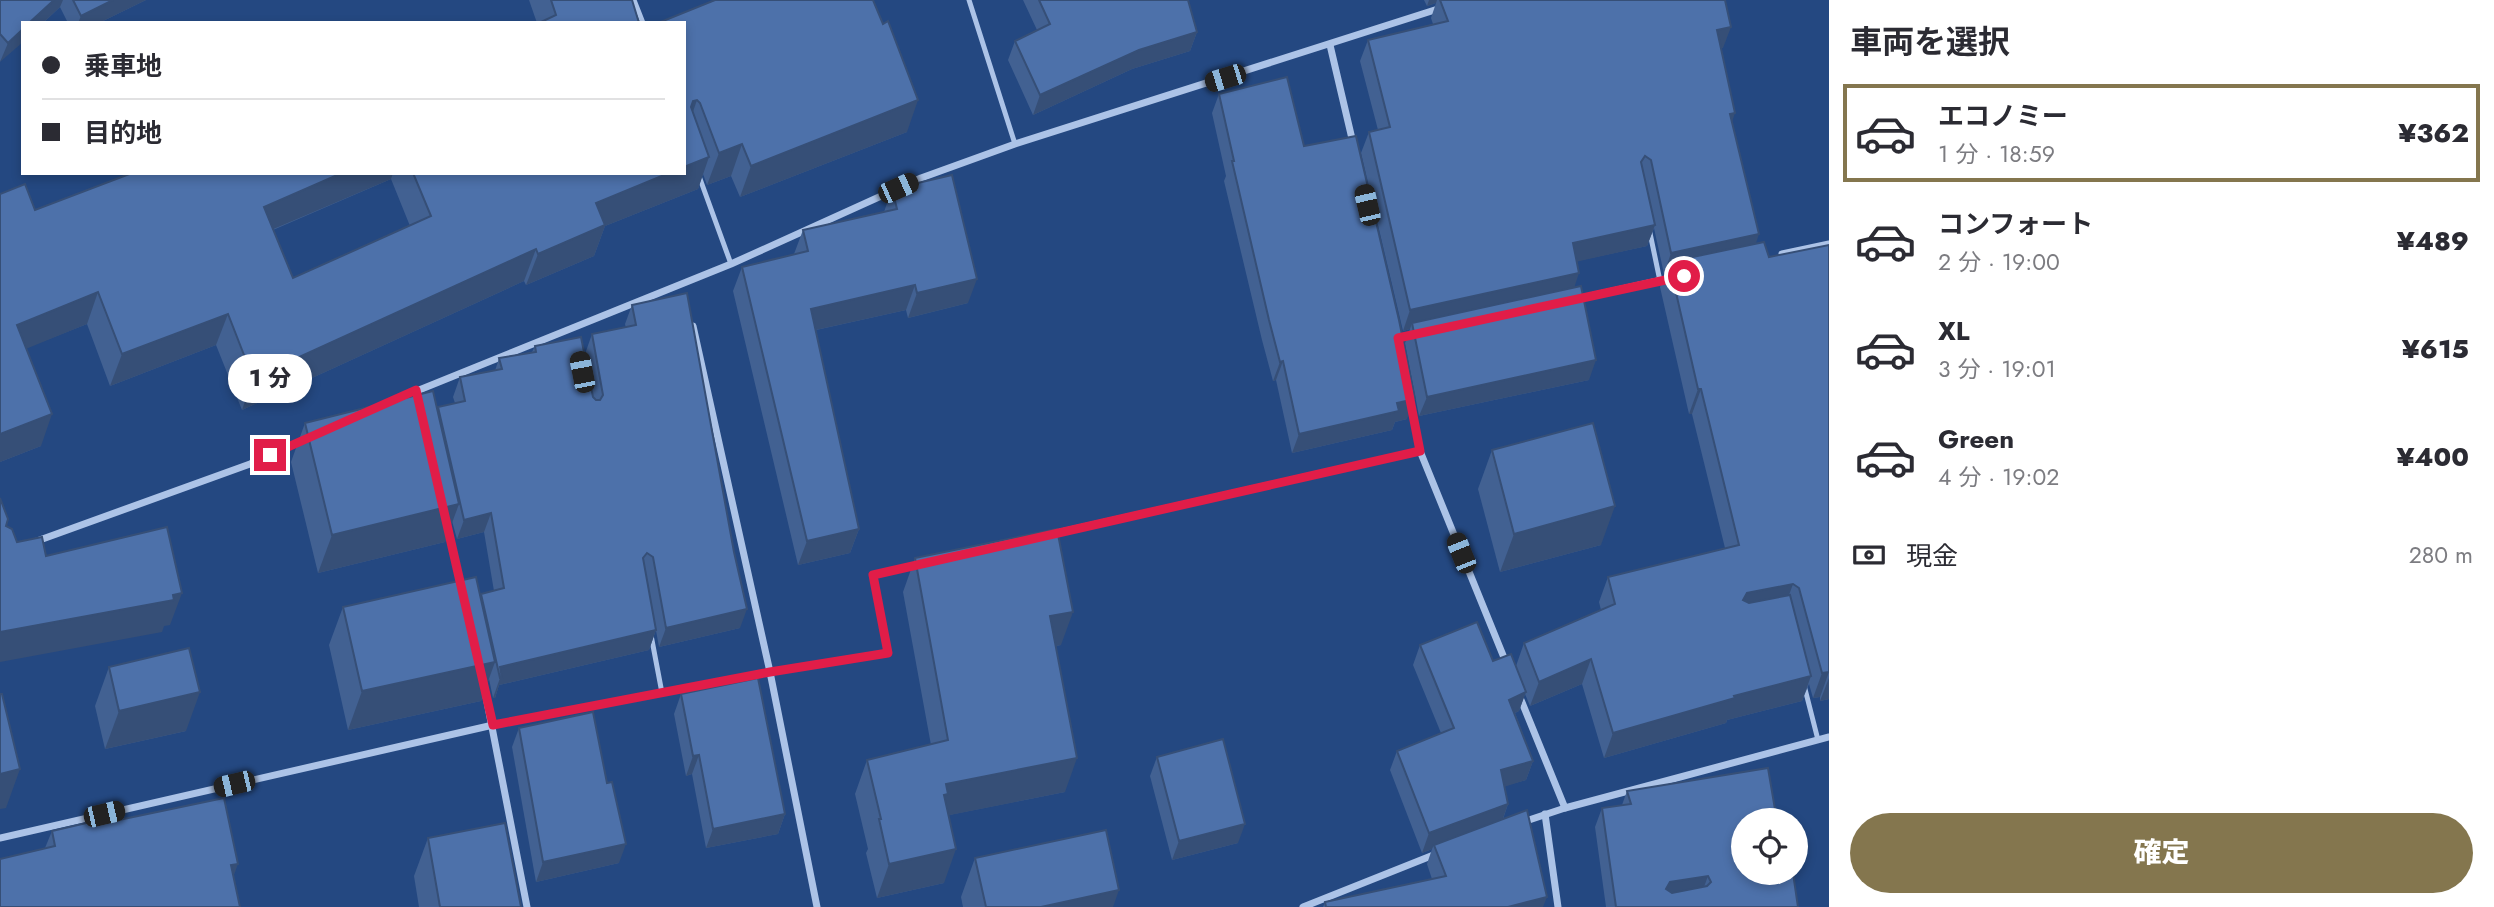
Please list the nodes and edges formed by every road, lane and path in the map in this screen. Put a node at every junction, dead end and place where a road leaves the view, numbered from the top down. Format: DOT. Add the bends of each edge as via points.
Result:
graph roads {
  1 [pos="634,0"];
  2 [pos="969,0"];
  3 [pos="1454,4"];
  4 [pos="642,21"];
  5 [pos="1330,45"];
  6 [pos="1015,145"];
  7 [pos="1354,151"];
  8 [pos="698,175"];
  9 [pos="1649,232"];
  10 [pos="1829,244"];
  11 [pos="1777,255"];
  12 [pos="731,264"];
  13 [pos="1686,275"];
  14 [pos="1660,281"];
  15 [pos="683,283"];
  16 [pos="686,296"];
  17 [pos="1568,301"];
  18 [pos="692,323"];
  19 [pos="574,328"];
  20 [pos="576,341"];
  21 [pos="1408,388"];
  22 [pos="416,390"];
  23 [pos="419,404"];
  24 [pos="368,412"];
  25 [pos="309,438"];
  26 [pos="1420,451"];
  27 [pos="444,511"];
  28 [pos="1033,539"];
  29 [pos="26,545"];
  30 [pos="927,563"];
  31 [pos="462,591"];
  32 [pos="650,629"];
  33 [pos="1508,667"];
  34 [pos="481,671"];
  35 [pos="770,672"];
  36 [pos="1801,677"];
  37 [pos="1513,680"];
  38 [pos="662,693"];
  39 [pos="493,725"];
  40 [pos="1829,737"];
  41 [pos="1818,740"];
  42 [pos="1565,808"];
  43 [pos="1545,814"];
  44 [pos="1520,823"];
  45 [pos="0,838"];
  46 [pos="1445,851"];
  47 [pos="527,907"];
  48 [pos="817,907"];
  49 [pos="1303,907"];
  50 [pos="1558,907"];
  1 -- 4 [label="lane"];
  2 -- 6 [label="lane"];
  3 -- 5 [label="street"];
  5 -- 6 [label="street"];
  5 -- 7 [label="street"];
  6 -- 12 [label="street" via="921,178"];
  8 -- 12 [label="lane"];
  9 -- 14 [label="lane"];
  10 -- 11 [label="street"];
  12 -- 15 [label="street"];
  13 -- 14 [label="street"];
  14 -- 17 [label="street"];
  15 -- 16 [label="street"];
  15 -- 19 [label="street"];
  18 -- 35 [label="street"];
  19 -- 20 [label="lane"];
  19 -- 22 [label="street"];
  21 -- 26 [label="street"];
  22 -- 23 [label="street"];
  22 -- 24 [label="street"];
  25 -- 29 [label="street"];
  26 -- 28 [label="street"];
  26 -- 33 [label="street"];
  27 -- 31 [label="street"];
  30 -- 35 [label="street" via="873,575 888,653"];
  32 -- 38 [label="lane"];
  34 -- 39 [label="street"];
  35 -- 38 [label="street"];
  35 -- 48 [label="street"];
  36 -- 41 [label="lane"];
  37 -- 42 [label="street"];
  38 -- 39 [label="street"];
  39 -- 45 [label="street"];
  39 -- 47 [label="street"];
  40 -- 41 [label="street"];
  41 -- 42 [label="street"];
  42 -- 43 [label="street"];
  43 -- 44 [label="street"];
  43 -- 50 [label="street"];
  46 -- 49 [label="street"];
}
